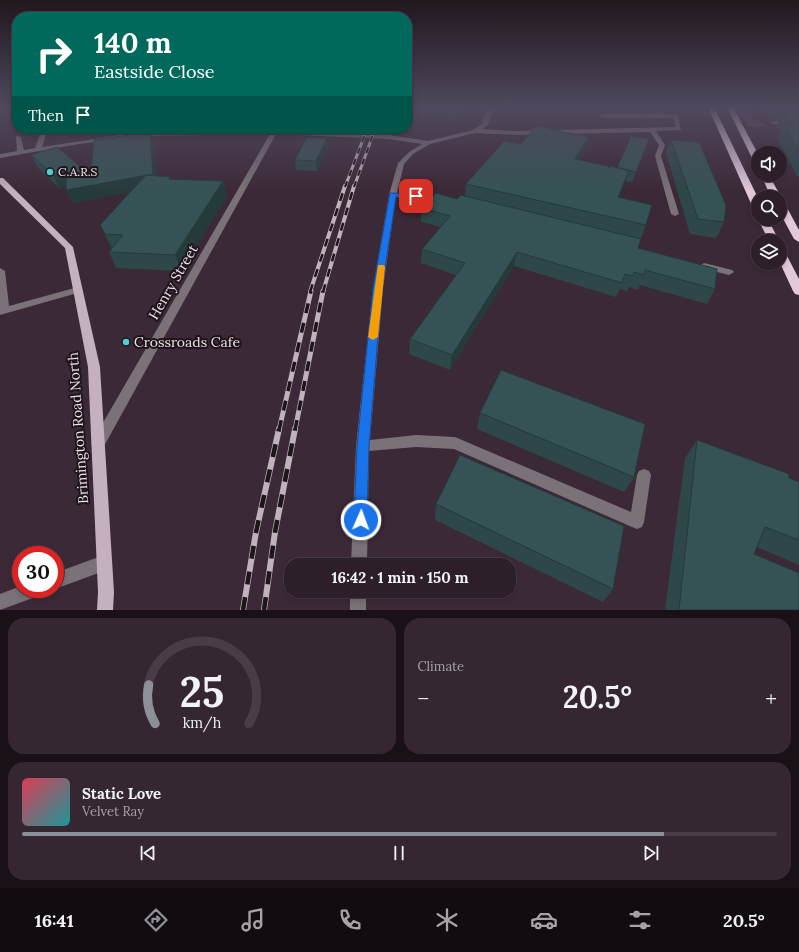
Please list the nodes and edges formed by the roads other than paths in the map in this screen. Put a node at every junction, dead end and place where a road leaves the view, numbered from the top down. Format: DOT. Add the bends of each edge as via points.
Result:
graph roads {
  1 [pos="43,135"];
  2 [pos="130,135"];
  3 [pos="272,135"];
  4 [pos="366,135"];
  5 [pos="458,135"];
  6 [pos="656,135"];
  7 [pos="724,135"];
  8 [pos="744,135"];
  9 [pos="18,137"];
  10 [pos="428,143"];
  11 [pos="751,148"];
  12 [pos="37,150"];
  13 [pos="21,153"];
  14 [pos="0,156"];
  15 [pos="0,180"];
  16 [pos="751,193"];
  17 [pos="392,195"];
  18 [pos="451,203"];
  19 [pos="675,214"];
  20 [pos="787,217"];
  21 [pos="799,239"];
  22 [pos="698,265"];
  23 [pos="787,266"];
  24 [pos="0,271"];
  25 [pos="728,272"];
  26 [pos="78,290"];
  27 [pos="799,291"];
  28 [pos="2,311"];
  29 [pos="97,445"];
  30 [pos="363,446"];
  31 [pos="644,475"];
  32 [pos="359,558"];
  33 [pos="104,563"];
  34 [pos="64,578"];
  35 [pos="12,598"];
  36 [pos="358,598"];
  37 [pos="0,602"];
  38 [pos="105,610"];
  39 [pos="358,610"];
  1 -- 12 [label="street"];
  2 -- 12 [label="street"];
  3 -- 29 [label="street, Henry Street"];
  4 -- 10 [label="street"];
  5 -- 10 [label="street"];
  6 -- 19 [label="street" via="662,145 658,156"];
  7 -- 16 [label="highway"];
  8 -- 11 [label="highway"];
  9 -- 13 [label="street"];
  10 -- 17 [label="street" via="411,153 401,163"];
  12 -- 13 [label="street"];
  13 -- 14 [label="street"];
  15 -- 26 [label="main road, Brimington Road North" via="69,248"];
  17 -- 18 [label="street" via="428,197"];
  17 -- 30 [label="street" via="378,288"];
  20 -- 21 [label="highway"];
  22 -- 25 [label="street"];
  23 -- 27 [label="highway"];
  24 -- 28 [label="street"];
  26 -- 28 [label="street"];
  26 -- 29 [label="main road, Brimington Road North" via="94,367"];
  29 -- 33 [label="main road, Brimington Road North"];
  30 -- 31 [label="street" via="416,441 455,443 637,522"];
  30 -- 32 [label="street"];
  33 -- 34 [label="street"];
  33 -- 38 [label="main road, Brimington Road North"];
  35 -- 37 [label="street"];
  36 -- 39 [label="street"];
}
